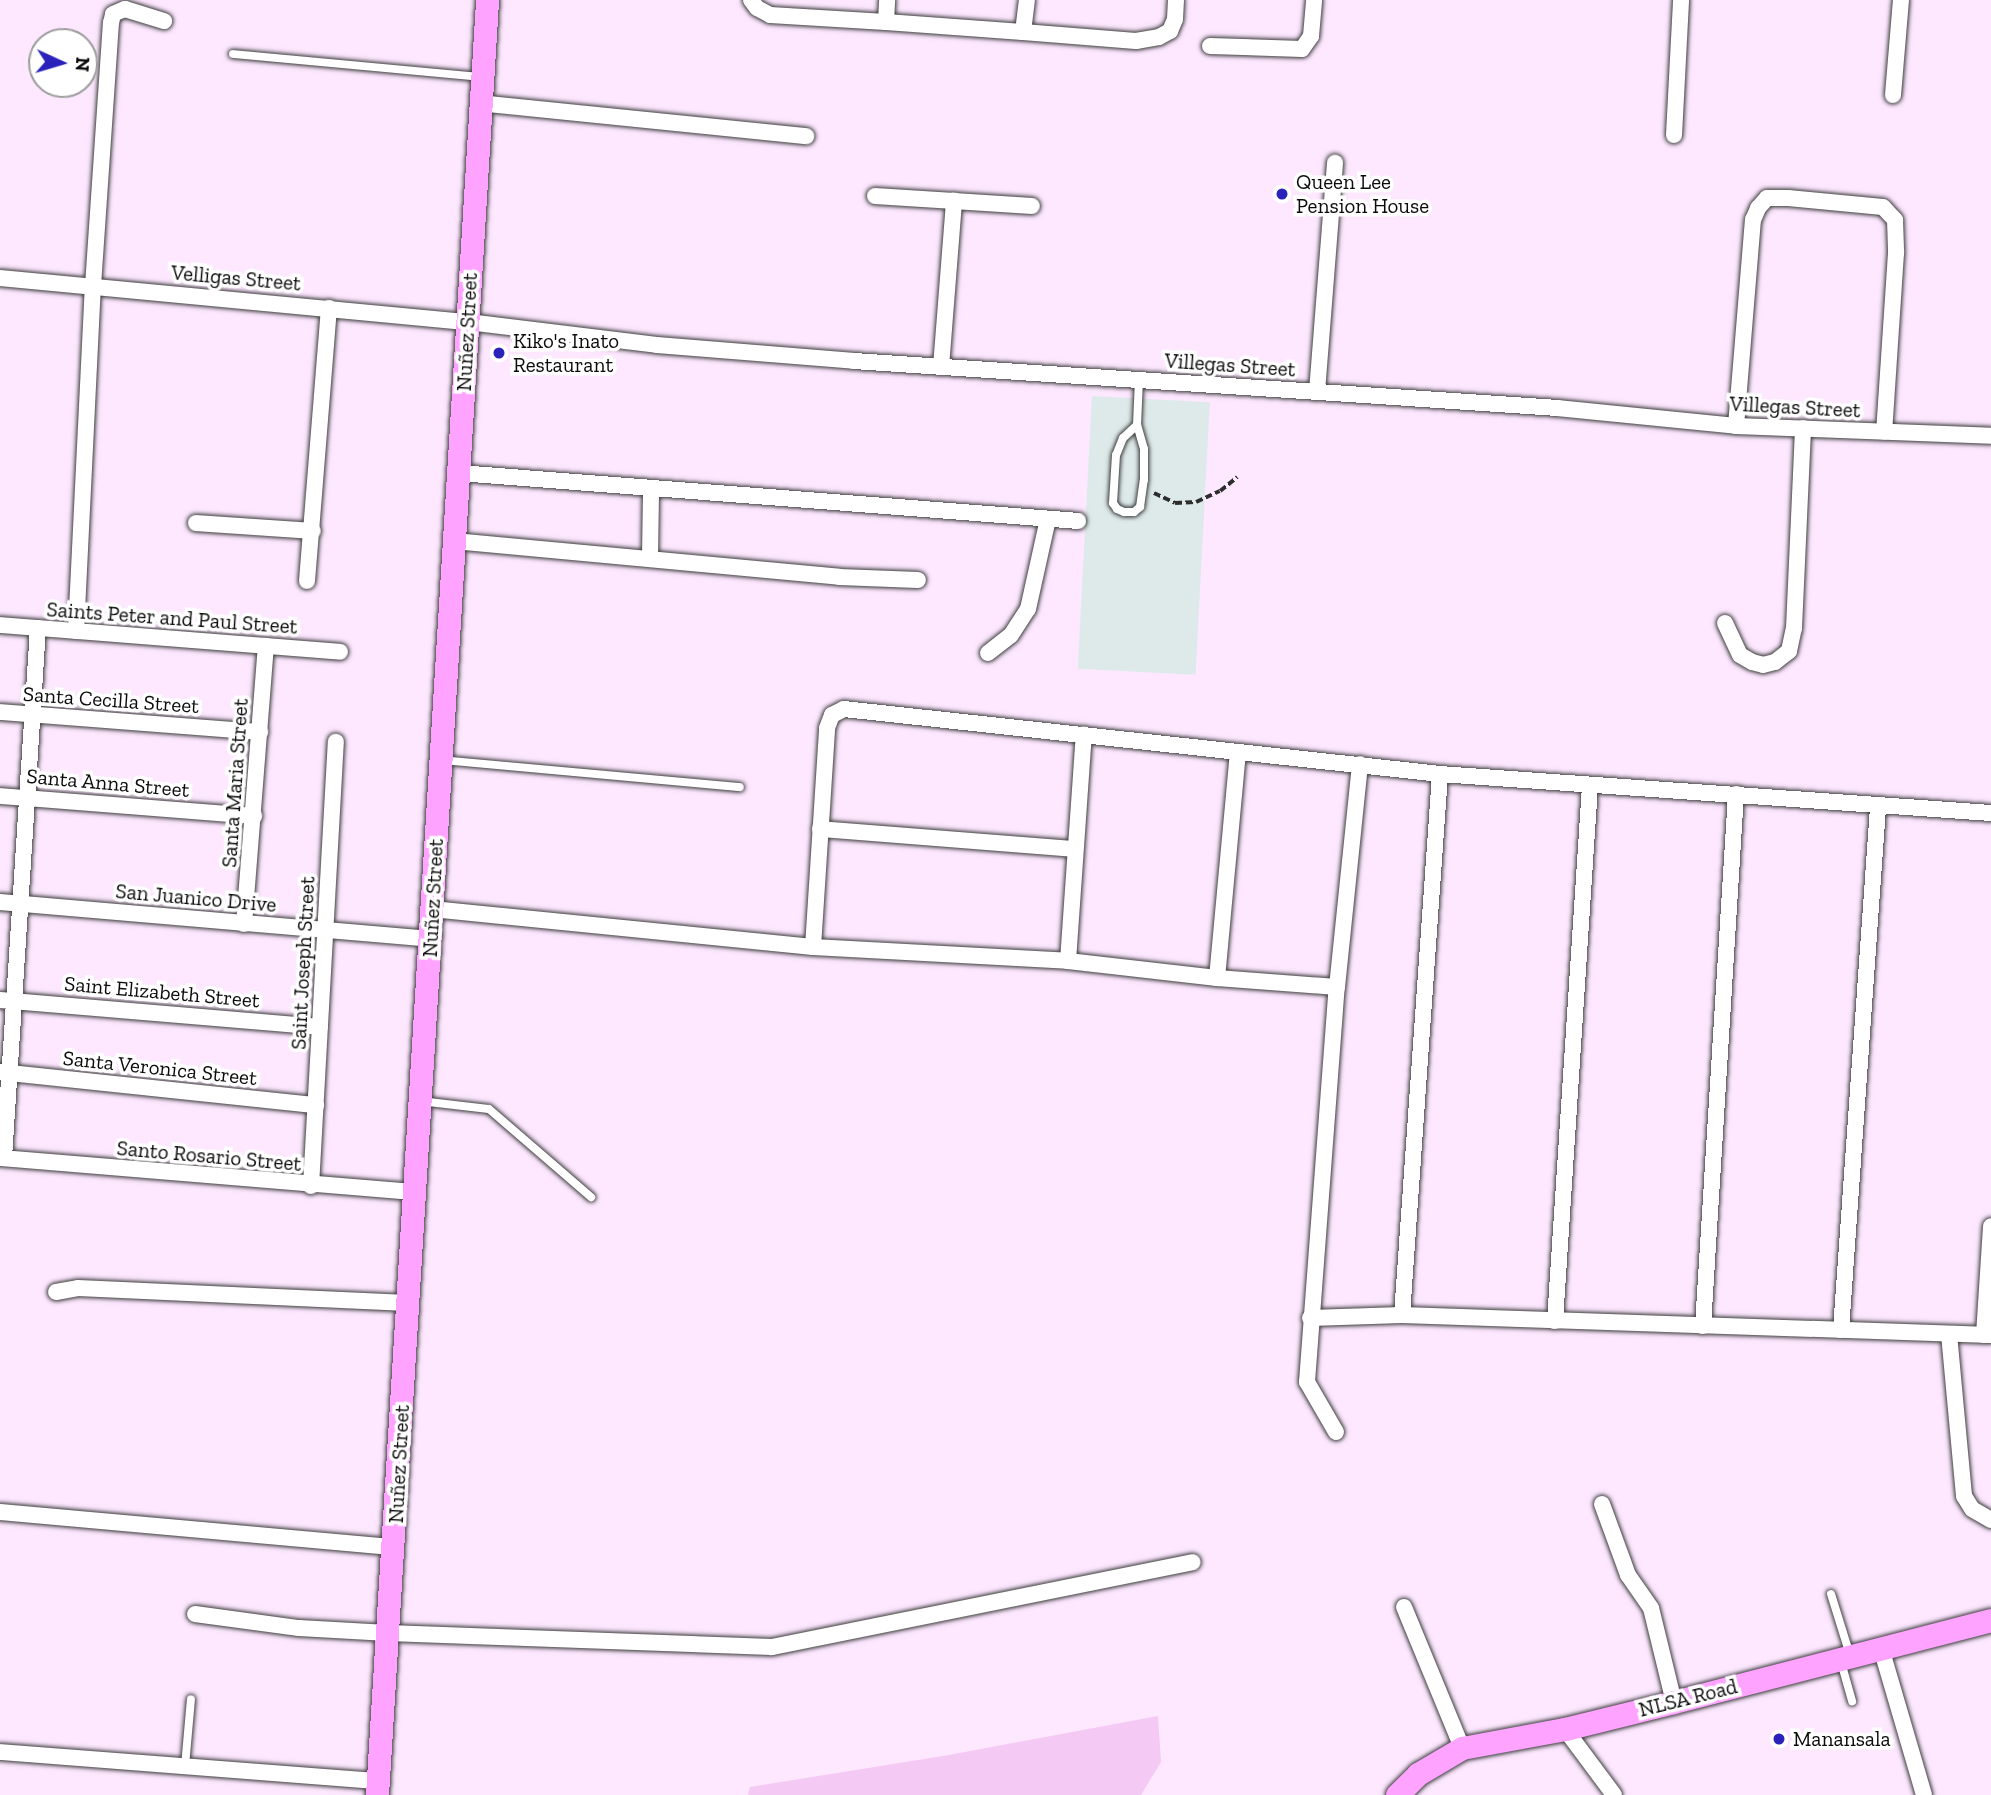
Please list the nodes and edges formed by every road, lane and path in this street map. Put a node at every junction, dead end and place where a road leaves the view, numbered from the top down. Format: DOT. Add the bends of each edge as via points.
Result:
graph roads {
  1 [pos="487,0"];
  2 [pos="751,0"];
  3 [pos="887,0"];
  4 [pos="1027,0"];
  5 [pos="1176,0"];
  6 [pos="1314,0"];
  7 [pos="1681,0"];
  8 [pos="1901,0"];
  9 [pos="164,21"];
  10 [pos="886,22"];
  11 [pos="1023,32"];
  12 [pos="1210,46"];
  13 [pos="233,54"];
  14 [pos="481,77"];
  15 [pos="1894,95"];
  16 [pos="479,103"];
  17 [pos="1674,135"];
  18 [pos="806,136"];
  19 [pos="1335,163"];
  20 [pos="875,196"];
  21 [pos="954,201"];
  22 [pos="1032,206"];
  23 [pos="0,278"];
  24 [pos="93,286"];
  25 [pos="329,308"];
  26 [pos="468,322"];
  27 [pos="941,368"];
  28 [pos="1139,380"];
  29 [pos="1317,392"];
  30 [pos="1137,425"];
  31 [pos="1736,426"];
  32 [pos="1803,428"];
  33 [pos="1884,432"];
  34 [pos="1991,436"];
  35 [pos="458,473"];
  36 [pos="1237,477"];
  37 [pos="1143,481"];
  38 [pos="651,490"];
  39 [pos="1048,519"];
  40 [pos="1078,521"];
  41 [pos="196,523"];
  42 [pos="313,531"];
  43 [pos="454,541"];
  44 [pos="650,557"];
  45 [pos="918,580"];
  46 [pos="307,581"];
  47 [pos="1725,623"];
  48 [pos="0,625"];
  49 [pos="38,628"];
  50 [pos="76,631"];
  51 [pos="266,646"];
  52 [pos="340,652"];
  53 [pos="988,653"];
  54 [pos="0,712"];
  55 [pos="32,715"];
  56 [pos="260,732"];
  57 [pos="1084,735"];
  58 [pos="336,742"];
  59 [pos="1238,752"];
  60 [pos="441,760"];
  61 [pos="1360,764"];
  62 [pos="1440,774"];
  63 [pos="1590,785"];
  64 [pos="740,787"];
  65 [pos="1736,794"];
  66 [pos="0,796"];
  67 [pos="27,798"];
  68 [pos="1878,807"];
  69 [pos="1991,813"];
  70 [pos="254,816"];
  71 [pos="820,829"];
  72 [pos="1074,849"];
  73 [pos="0,902"];
  74 [pos="20,904"];
  75 [pos="432,909"];
  76 [pos="244,924"];
  77 [pos="326,931"];
  78 [pos="430,939"];
  79 [pos="813,947"];
  80 [pos="1068,961"];
  81 [pos="1217,978"];
  82 [pos="1337,987"];
  83 [pos="7,1000"];
  84 [pos="320,1027"];
  85 [pos="5,1073"];
  86 [pos="421,1101"];
  87 [pos="316,1105"];
  88 [pos="2,1158"];
  89 [pos="312,1186"];
  90 [pos="415,1192"];
  91 [pos="591,1197"];
  92 [pos="1991,1226"];
  93 [pos="56,1292"];
  94 [pos="408,1303"];
  95 [pos="1402,1315"];
  96 [pos="1310,1318"];
  97 [pos="1555,1321"];
  98 [pos="1703,1326"];
  99 [pos="1841,1330"];
  100 [pos="1949,1334"];
  101 [pos="1988,1335"];
  102 [pos="1336,1432"];
  103 [pos="1602,1504"];
  104 [pos="0,1512"];
  105 [pos="1991,1520"];
  106 [pos="394,1547"];
  107 [pos="1193,1562"];
  108 [pos="1831,1594"];
  109 [pos="1404,1607"];
  110 [pos="195,1614"];
  111 [pos="1991,1620"];
  112 [pos="388,1633"];
  113 [pos="1881,1648"];
  114 [pos="1845,1658"];
  115 [pos="191,1699"];
  116 [pos="1852,1701"];
  117 [pos="1674,1702"];
  118 [pos="1565,1728"];
  119 [pos="1462,1748"];
  120 [pos="0,1752"];
  121 [pos="185,1766"];
  122 [pos="378,1788"];
  123 [pos="1397,1795"];
  124 [pos="1614,1795"];
  125 [pos="1924,1795"];
  1 -- 14 [label="street, Nuñez Street"];
  2 -- 10 [label="street" via="770,15"];
  3 -- 10 [label="street"];
  4 -- 11 [label="street"];
  5 -- 11 [label="street" via="1170,31 1159,37 1136,41"];
  6 -- 12 [label="street" via="1311,36 1302,49"];
  7 -- 17 [label="street"];
  8 -- 15 [label="street"];
  9 -- 24 [label="street" via="125,9 113,14"];
  10 -- 11 [label="street"];
  13 -- 14 [label="lane"];
  14 -- 16 [label="street, Nuñez Street"];
  16 -- 18 [label="street"];
  16 -- 26 [label="street, Nuñez Street"];
  19 -- 29 [label="street"];
  20 -- 21 [label="street"];
  21 -- 22 [label="street"];
  21 -- 27 [label="street"];
  23 -- 24 [label="street, Velligas Street"];
  24 -- 25 [label="street, Velligas Street"];
  24 -- 50 [label="street"];
  25 -- 26 [label="street, Velligas Street"];
  25 -- 42 [label="street"];
  26 -- 27 [label="street, Villegas Street" via="657,345"];
  26 -- 35 [label="street, Nuñez Street"];
  27 -- 28 [label="street, Villegas Street"];
  28 -- 29 [label="street, Villegas Street"];
  28 -- 30 [label="lane"];
  29 -- 31 [label="street, Villegas Street"];
  30 -- 37 [label="lane" via="1144,449"];
  30 -- 37 [label="lane" via="1123,438 1116,455 1114,507 1124,512 1138,510"];
  31 -- 32 [label="street, Villegas Street"];
  31 -- 33 [label="street" via="1754,220 1768,198 1788,198 1883,207 1895,220"];
  32 -- 33 [label="street, Villegas Street"];
  32 -- 47 [label="street" via="1794,628 1789,651 1775,662 1752,662 1740,655"];
  33 -- 34 [label="street, Villegas Street"];
  35 -- 38 [label="street"];
  35 -- 43 [label="street, Nuñez Street"];
  36 -- 37 [label="path" via="1196,502 1175,503 1157,496"];
  38 -- 39 [label="street"];
  38 -- 44 [label="street"];
  39 -- 40 [label="street"];
  39 -- 53 [label="street" via="1025,616 1011,635"];
  41 -- 42 [label="street"];
  42 -- 46 [label="street"];
  43 -- 44 [label="street"];
  43 -- 60 [label="street, Nuñez Street"];
  44 -- 45 [label="street" via="839,577"];
  48 -- 49 [label="street, Saints Peter and Paul Street"];
  49 -- 50 [label="street, Saints Peter and Paul Street"];
  49 -- 55 [label="street"];
  50 -- 51 [label="street, Saints Peter and Paul Street"];
  51 -- 52 [label="street, Saints Peter and Paul Street"];
  51 -- 56 [label="street, Santa Maria Street"];
  54 -- 55 [label="street, Santa Cecilla Street"];
  55 -- 56 [label="street, Santa Cecilla Street"];
  55 -- 67 [label="street"];
  56 -- 70 [label="street, Santa Maria Street"];
  57 -- 59 [label="street"];
  57 -- 71 [label="street" via="837,711 828,720"];
  57 -- 72 [label="street"];
  58 -- 77 [label="street, Saint Joseph Street"];
  59 -- 61 [label="street"];
  59 -- 81 [label="street"];
  60 -- 64 [label="lane"];
  60 -- 75 [label="street, Nuñez Street"];
  61 -- 62 [label="street"];
  61 -- 82 [label="street"];
  62 -- 63 [label="street"];
  62 -- 95 [label="street"];
  63 -- 65 [label="street"];
  63 -- 97 [label="street"];
  65 -- 68 [label="street"];
  65 -- 98 [label="street"];
  66 -- 67 [label="street, Santa Anna Street"];
  67 -- 70 [label="street, Santa Anna Street"];
  67 -- 74 [label="street"];
  68 -- 69 [label="street"];
  68 -- 99 [label="street"];
  70 -- 76 [label="street, Santa Maria Street"];
  71 -- 72 [label="street"];
  71 -- 79 [label="street"];
  72 -- 80 [label="street"];
  73 -- 74 [label="street, San Juanico Drive"];
  74 -- 76 [label="street, San Juanico Drive"];
  74 -- 83 [label="street"];
  75 -- 78 [label="street, Nuñez Street"];
  75 -- 79 [label="street"];
  76 -- 77 [label="street, San Juanico Drive"];
  77 -- 78 [label="street, San Juanico Drive"];
  77 -- 84 [label="street, Saint Joseph Street"];
  78 -- 86 [label="street, Nuñez Street"];
  79 -- 80 [label="street"];
  80 -- 81 [label="street"];
  81 -- 82 [label="street"];
  82 -- 96 [label="street"];
  83 -- 84 [label="street, Saint Elizabeth Street"];
  83 -- 85 [label="street"];
  84 -- 87 [label="street, Saint Joseph Street"];
  85 -- 87 [label="street, Santa Veronica Street"];
  85 -- 88 [label="street"];
  86 -- 90 [label="street, Nuñez Street"];
  86 -- 91 [label="lane" via="489,1109"];
  87 -- 89 [label="street, Saint Joseph Street"];
  88 -- 89 [label="street, Santo Rosario Street"];
  89 -- 90 [label="street, Santo Rosario Street"];
  90 -- 94 [label="street, Nuñez Street"];
  92 -- 101 [label="street"];
  93 -- 94 [label="street" via="78,1288"];
  94 -- 106 [label="street, Nuñez Street"];
  95 -- 96 [label="street"];
  95 -- 97 [label="street"];
  96 -- 102 [label="street" via="1307,1382"];
  97 -- 98 [label="street"];
  98 -- 99 [label="street"];
  99 -- 100 [label="street"];
  100 -- 101 [label="street"];
  100 -- 105 [label="street" via="1964,1496 1972,1509"];
  103 -- 117 [label="street" via="1629,1575 1651,1608"];
  104 -- 106 [label="street"];
  106 -- 112 [label="street, Nuñez Street"];
  107 -- 112 [label="street" via="772,1647"];
  108 -- 114 [label="lane"];
  109 -- 119 [label="street"];
  110 -- 112 [label="street" via="299,1628"];
  111 -- 113 [label="street, NLSA Road"];
  112 -- 122 [label="street, Nuñez Street"];
  113 -- 114 [label="street, NLSA Road"];
  113 -- 125 [label="street"];
  114 -- 116 [label="lane"];
  114 -- 117 [label="street, NLSA Road"];
  115 -- 121 [label="lane"];
  117 -- 118 [label="street, NLSA Road"];
  118 -- 119 [label="street, NLSA Road"];
  118 -- 124 [label="street"];
  119 -- 123 [label="street, NLSA Road" via="1418,1774"];
  120 -- 121 [label="street"];
  121 -- 122 [label="street"];
}
